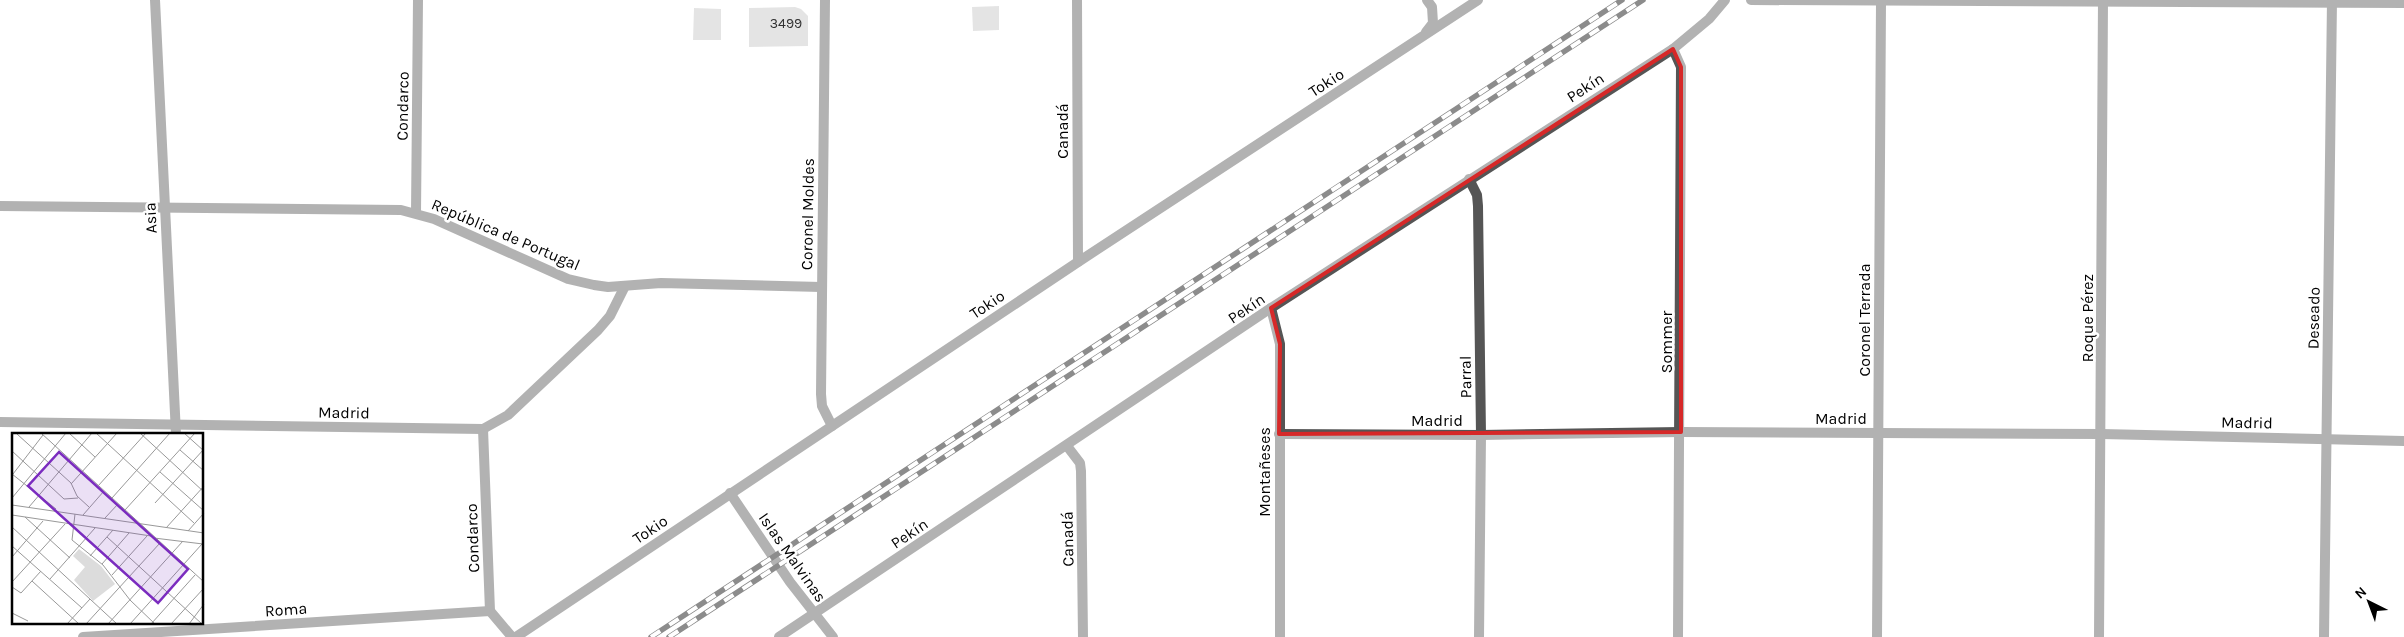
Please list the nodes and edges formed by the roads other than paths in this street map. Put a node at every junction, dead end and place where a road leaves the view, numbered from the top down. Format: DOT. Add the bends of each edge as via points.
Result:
graph roads {
  1 [pos="155,0"];
  2 [pos="418,0"];
  3 [pos="825,0"];
  4 [pos="1077,0"];
  5 [pos="1427,0"];
  6 [pos="1478,0"];
  7 [pos="1725,0"];
  8 [pos="1751,0"];
  9 [pos="1765,0"];
  10 [pos="2103,0"];
  11 [pos="2332,1"];
  12 [pos="1881,2"];
  13 [pos="2404,3"];
  14 [pos="1421,38"];
  15 [pos="1673,49"];
  16 [pos="1469,179"];
  17 [pos="0,206"];
  18 [pos="164,206"];
  19 [pos="416,213"];
  20 [pos="1078,262"];
  21 [pos="624,286"];
  22 [pos="821,286"];
  23 [pos="1271,308"];
  24 [pos="0,422"];
  25 [pos="832,426"];
  26 [pos="483,429"];
  27 [pos="176,430"];
  28 [pos="1681,432"];
  29 [pos="1879,433"];
  30 [pos="1279,434"];
  31 [pos="2102,434"];
  32 [pos="1481,435"];
  33 [pos="2326,439"];
  34 [pos="2404,441"];
  35 [pos="1067,446"];
  36 [pos="730,493"];
  37 [pos="490,612"];
  38 [pos="814,614"];
  39 [pos="186,630"];
  40 [pos="83,637"];
  41 [pos="514,637"];
  42 [pos="779,637"];
  43 [pos="833,637"];
  44 [pos="1083,637"];
  45 [pos="1280,637"];
  46 [pos="1479,637"];
  47 [pos="1678,637"];
  48 [pos="1877,637"];
  49 [pos="2100,637"];
  50 [pos="2324,637"];
  1 -- 18 [label="street, Asia"];
  2 -- 19 [label="street, Condarco"];
  3 -- 22 [label="street, Coronel Moldes"];
  4 -- 20 [label="street, Canadá"];
  5 -- 14 [label="street" via="1432,7 1433,23"];
  6 -- 14 [label="street, Tokio"];
  7 -- 15 [label="street, Pekín" via="1709,19"];
  8 -- 9 [label="street"];
  9 -- 12 [label="street"];
  10 -- 11 [label="street"];
  10 -- 12 [label="street"];
  10 -- 31 [label="street, Roque Pérez"];
  11 -- 13 [label="street"];
  11 -- 33 [label="street, Deseado"];
  12 -- 29 [label="street, Coronel Terrada"];
  14 -- 20 [label="street, Tokio"];
  15 -- 16 [label="street, Pekín"];
  15 -- 28 [label="street, Sommer" via="1681,67"];
  16 -- 23 [label="street, Pekín"];
  16 -- 32 [label="street, Parral" via="1477,195 1478,206"];
  17 -- 18 [label="street, República de Portugal"];
  18 -- 19 [label="street, República de Portugal" via="401,210"];
  18 -- 27 [label="street, Asia"];
  19 -- 21 [label="street, República de Portugal" via="568,279 594,285"];
  20 -- 25 [label="street, Tokio"];
  21 -- 22 [label="street, República de Portugal" via="661,283"];
  21 -- 26 [label="street, Madrid" via="610,316 598,330 508,416"];
  22 -- 25 [label="street, Coronel Moldes" via="820,394"];
  23 -- 30 [label="street, Montañeses" via="1280,344"];
  23 -- 35 [label="street, Pekín"];
  24 -- 27 [label="street, Madrid"];
  25 -- 36 [label="street, Tokio"];
  26 -- 27 [label="street, Madrid"];
  26 -- 37 [label="street, Condarco"];
  28 -- 29 [label="street, Madrid"];
  28 -- 32 [label="street, Madrid"];
  28 -- 47 [label="street, Sommer"];
  29 -- 31 [label="street, Madrid"];
  29 -- 48 [label="street, Coronel Terrada"];
  30 -- 32 [label="street, Madrid"];
  30 -- 45 [label="street, Montañeses"];
  31 -- 33 [label="street, Madrid"];
  31 -- 49 [label="street, Roque Pérez"];
  32 -- 46 [label="street, Parral"];
  33 -- 34 [label="street, Madrid"];
  33 -- 50 [label="street, Deseado"];
  35 -- 38 [label="street, Pekín"];
  35 -- 44 [label="street, Canadá" via="1080,463 1081,471"];
  36 -- 38 [label="street, Islas Malvinas"];
  36 -- 41 [label="street, Tokio"];
  37 -- 39 [label="street, Roma"];
  37 -- 41 [label="street"];
  38 -- 42 [label="street, Pekín"];
  38 -- 43 [label="street, Islas Malvinas"];
  39 -- 40 [label="street, Roma"];
}
